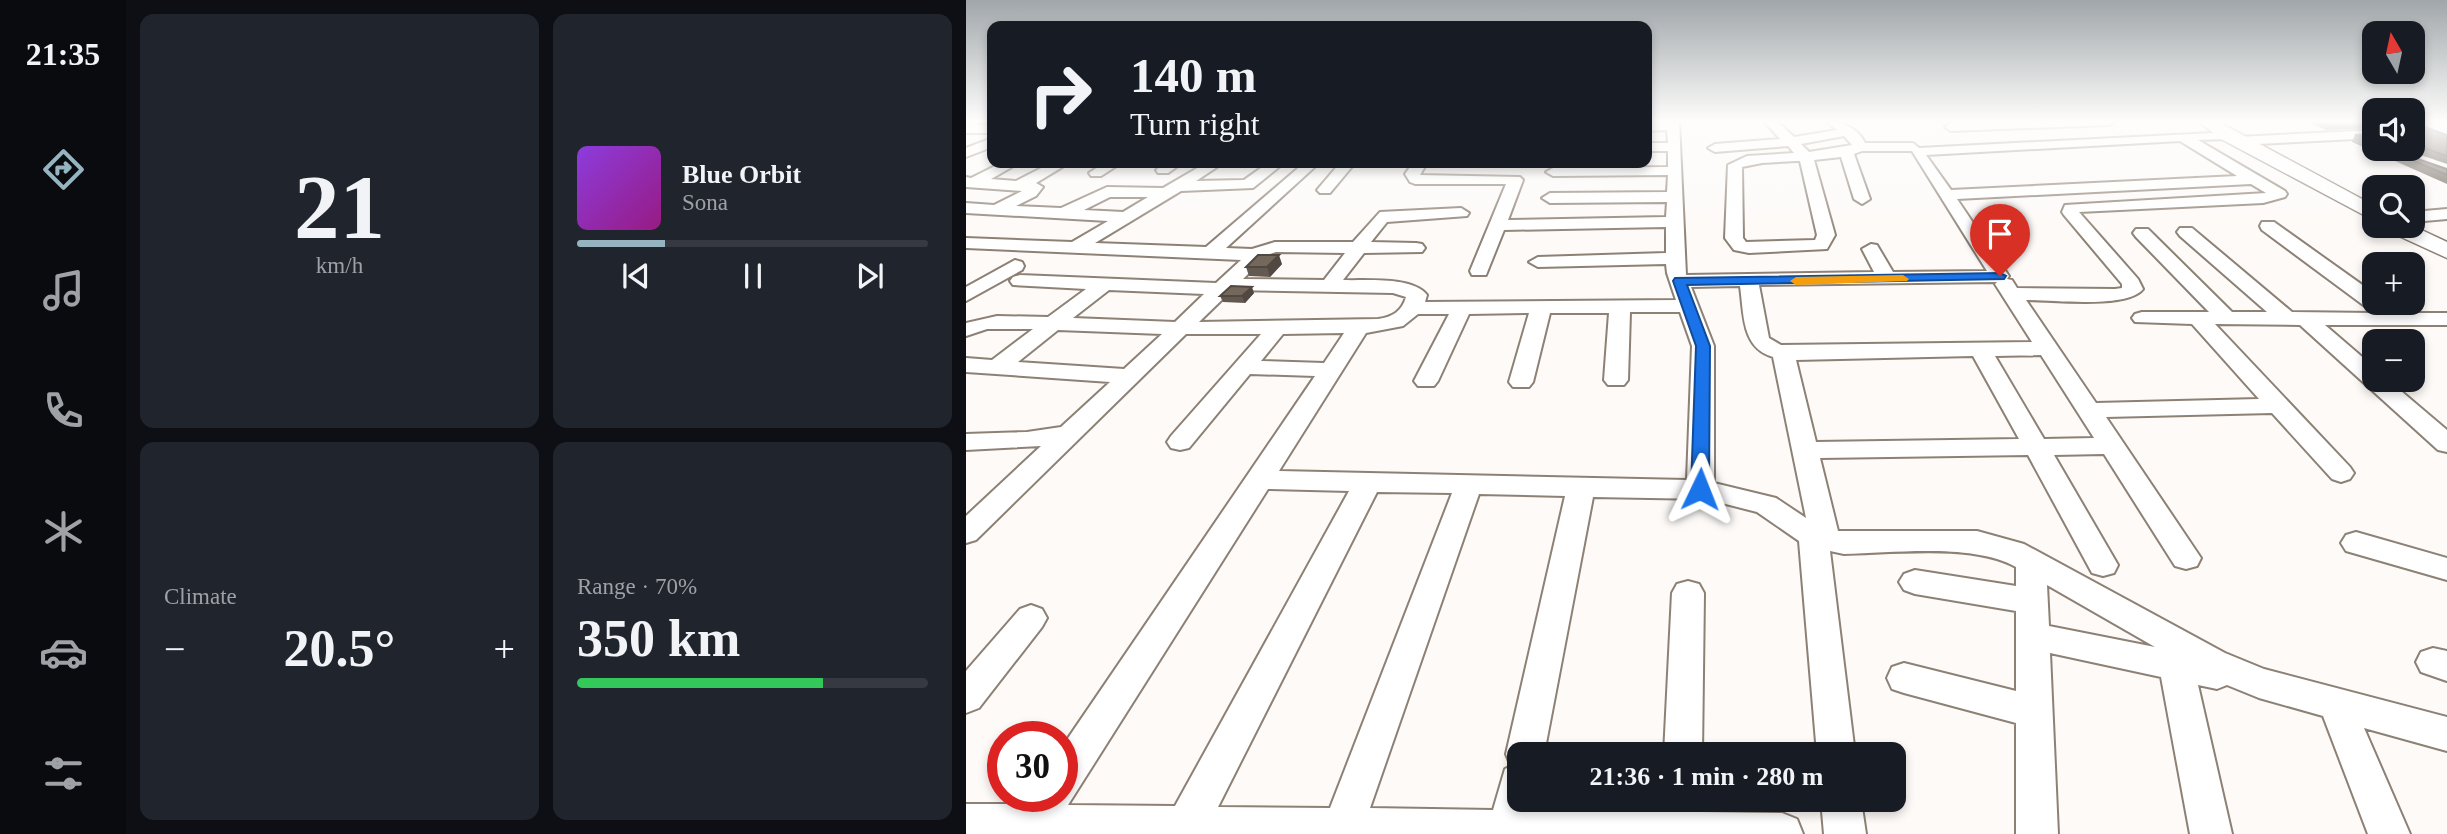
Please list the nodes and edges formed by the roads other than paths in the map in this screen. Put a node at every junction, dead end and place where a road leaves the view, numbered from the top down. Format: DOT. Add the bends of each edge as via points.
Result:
graph roads {
  1 [pos="1675,160"];
  2 [pos="1770,160"];
  3 [pos="1807,160"];
  4 [pos="1855,160"];
  5 [pos="1924,160"];
  6 [pos="2010,160"];
  7 [pos="2224,160"];
  8 [pos="2273,160"];
  9 [pos="987,161"];
  10 [pos="2016,164"];
  11 [pos="998,168"];
  12 [pos="1052,168"];
  13 [pos="1105,168"];
  14 [pos="1208,168"];
  15 [pos="1270,168"];
  16 [pos="1306,168"];
  17 [pos="1344,168"];
  18 [pos="1676,171"];
  19 [pos="1553,172"];
  20 [pos="1096,173"];
  21 [pos="969,178"];
  22 [pos="2257,178"];
  23 [pos="1409,181"];
  24 [pos="1020,185"];
  25 [pos="1172,189"];
  26 [pos="1325,191"];
  27 [pos="1948,195"];
  28 [pos="1675,197"];
  29 [pos="1550,198"];
  30 [pos="1862,199"];
  31 [pos="966,208"];
  32 [pos="2362,208"];
  33 [pos="996,210"];
  34 [pos="1062,213"];
  35 [pos="1461,213"];
  36 [pos="2447,214"];
  37 [pos="1386,215"];
  38 [pos="2425,216"];
  39 [pos="1126,217"];
  40 [pos="1674,222"];
  41 [pos="966,225"];
  42 [pos="1497,225"];
  43 [pos="2268,226"];
  44 [pos="2186,232"];
  45 [pos="2142,233"];
  46 [pos="2420,238"];
  47 [pos="966,243"];
  48 [pos="1002,244"];
  49 [pos="1076,247"];
  50 [pos="1359,247"];
  51 [pos="1416,248"];
  52 [pos="1871,249"];
  53 [pos="1137,250"];
  54 [pos="2447,251"];
  55 [pos="1210,253"];
  56 [pos="1257,255"];
  57 [pos="1675,258"];
  58 [pos="1538,262"];
  59 [pos="1479,271"];
  60 [pos="1886,279"];
  61 [pos="1680,281"];
  62 [pos="1748,282"];
  63 [pos="1098,284"];
  64 [pos="1330,285"];
  65 [pos="2005,285"];
  66 [pos="1222,286"];
  67 [pos="966,295"];
  68 [pos="1620,306"];
  69 [pos="1689,306"];
  70 [pos="1542,307"];
  71 [pos="1414,308"];
  72 [pos="1462,308"];
  73 [pos="2142,318"];
  74 [pos="2197,318"];
  75 [pos="2226,318"];
  76 [pos="2297,319"];
  77 [pos="2396,319"];
  78 [pos="2447,319"];
  79 [pos="1054,324"];
  80 [pos="1359,327"];
  81 [pos="1178,328"];
  82 [pos="1277,328"];
  83 [pos="966,330"];
  84 [pos="2047,348"];
  85 [pos="1981,350"];
  86 [pos="1783,352"];
  87 [pos="966,365"];
  88 [pos="997,367"];
  89 [pos="1244,367"];
  90 [pos="1331,370"];
  91 [pos="1129,376"];
  92 [pos="1616,380"];
  93 [pos="1426,381"];
  94 [pos="1521,382"];
  95 [pos="2279,406"];
  96 [pos="2088,410"];
  97 [pos="1068,434"];
  98 [pos="966,442"];
  99 [pos="1180,442"];
  100 [pos="2447,444"];
  101 [pos="2112,446"];
  102 [pos="2039,447"];
  103 [pos="1805,450"];
  104 [pos="2341,473"];
  105 [pos="1259,480"];
  106 [pos="1367,482"];
  107 [pos="1469,484"];
  108 [pos="1581,486"];
  109 [pos="1700,489"];
  110 [pos="966,533"];
  111 [pos="1819,537"];
  112 [pos="2357,543"];
  113 [pos="2186,558"];
  114 [pos="2031,562"];
  115 [pos="2103,565"];
  116 [pos="2447,569"];
  117 [pos="1915,582"];
  118 [pos="1688,593"];
  119 [pos="2032,601"];
  120 [pos="1031,618"];
  121 [pos="2032,636"];
  122 [pos="2176,666"];
  123 [pos="1904,678"];
  124 [pos="2259,683"];
  125 [pos="966,697"];
  126 [pos="2336,704"];
  127 [pos="2034,712"];
  128 [pos="2447,734"];
  129 [pos="1528,742"];
  130 [pos="1683,742"];
  131 [pos="1835,742"];
  132 [pos="1078,757"];
  133 [pos="1518,812"];
  134 [pos="1842,812"];
  135 [pos="1038,818"];
  136 [pos="1681,822"];
  137 [pos="966,824"];
  138 [pos="1186,827"];
  139 [pos="1342,831"];
  140 [pos="1518,832"];
  141 [pos="1783,834"];
  142 [pos="1844,834"];
  143 [pos="2037,834"];
  144 [pos="2211,834"];
  145 [pos="2389,834"];
  1 -- 18 [label="street"];
  2 -- 3 [label="street" via="1735,165 1734,238 1740,246 1807,247 1825,241"];
  4 -- 30 [label="street"];
  5 -- 27 [label="street"];
  6 -- 10 [label="street"];
  7 -- 22 [label="street"];
  8 -- 32 [label="main road"];
  9 -- 21 [label="street"];
  11 -- 21 [label="street"];
  12 -- 24 [label="street"];
  13 -- 20 [label="street"];
  14 -- 25 [label="street"];
  15 -- 25 [label="street" via="1248,185"];
  16 -- 55 [label="street"];
  17 -- 26 [label="street"];
  18 -- 19 [label="street"];
  18 -- 28 [label="street"];
  21 -- 24 [label="street"];
  22 -- 27 [label="street"];
  22 -- 65 [label="street" via="2279,194 2071,208 2131,282 2133,289 2128,293"];
  23 -- 37 [label="street"];
  23 -- 42 [label="street" via="1515,180"];
  24 -- 33 [label="street" via="1035,189"];
  25 -- 34 [label="street" via="1107,192"];
  25 -- 39 [label="street"];
  27 -- 65 [label="street"];
  28 -- 29 [label="street"];
  28 -- 40 [label="street"];
  31 -- 33 [label="street"];
  33 -- 34 [label="street"];
  33 -- 41 [label="street"];
  34 -- 39 [label="street"];
  34 -- 48 [label="street"];
  35 -- 37 [label="street"];
  36 -- 38 [label="street"];
  37 -- 50 [label="street"];
  39 -- 49 [label="street"];
  40 -- 42 [label="street" via="1529,231"];
  40 -- 57 [label="street"];
  42 -- 59 [label="street"];
  43 -- 77 [label="street"];
  44 -- 76 [label="street"];
  45 -- 75 [label="street"];
  46 -- 54 [label="main road"];
  47 -- 48 [label="street"];
  48 -- 49 [label="street"];
  49 -- 53 [label="street"];
  50 -- 51 [label="street"];
  50 -- 56 [label="street" via="1275,247"];
  50 -- 64 [label="street"];
  52 -- 60 [label="street"];
  53 -- 55 [label="street"];
  53 -- 63 [label="street"];
  55 -- 56 [label="street"];
  56 -- 66 [label="street"];
  57 -- 58 [label="street"];
  57 -- 61 [label="street"];
  60 -- 62 [label="street"];
  60 -- 65 [label="street"];
  61 -- 62 [label="street"];
  61 -- 69 [label="street"];
  62 -- 86 [label="street" via="1759,340"];
  63 -- 66 [label="street"];
  63 -- 67 [label="street" via="1018,273"];
  63 -- 79 [label="street"];
  64 -- 66 [label="street"];
  64 -- 71 [label="street" via="1404,289 1417,295"];
  65 -- 84 [label="street"];
  66 -- 81 [label="street"];
  68 -- 69 [label="street"];
  68 -- 70 [label="street"];
  68 -- 92 [label="street"];
  69 -- 109 [label="street" via="1703,346 1705,368"];
  70 -- 72 [label="street"];
  70 -- 94 [label="street"];
  71 -- 72 [label="street"];
  71 -- 80 [label="street" via="1387,324"];
  72 -- 93 [label="street"];
  73 -- 74 [label="street"];
  74 -- 75 [label="street"];
  74 -- 95 [label="street"];
  75 -- 76 [label="street"];
  76 -- 77 [label="street"];
  76 -- 100 [label="street"];
  77 -- 78 [label="street"];
  79 -- 81 [label="street"];
  79 -- 83 [label="street" via="983,323"];
  79 -- 88 [label="street"];
  80 -- 82 [label="street"];
  80 -- 90 [label="street"];
  81 -- 82 [label="street"];
  81 -- 91 [label="street"];
  82 -- 89 [label="street"];
  84 -- 85 [label="street"];
  84 -- 96 [label="street"];
  85 -- 86 [label="street"];
  85 -- 102 [label="street"];
  86 -- 103 [label="street"];
  87 -- 88 [label="street"];
  88 -- 91 [label="street"];
  89 -- 90 [label="street"];
  89 -- 99 [label="street"];
  90 -- 105 [label="street"];
  91 -- 97 [label="street"];
  95 -- 96 [label="street"];
  95 -- 104 [label="street"];
  96 -- 101 [label="street"];
  97 -- 98 [label="street"];
  97 -- 110 [label="street"];
  101 -- 102 [label="street"];
  101 -- 113 [label="street"];
  102 -- 103 [label="street"];
  102 -- 115 [label="street"];
  103 -- 111 [label="street"];
  105 -- 106 [label="street"];
  105 -- 132 [label="street"];
  106 -- 107 [label="street"];
  106 -- 138 [label="street"];
  107 -- 108 [label="street"];
  107 -- 139 [label="street"];
  108 -- 109 [label="street"];
  108 -- 129 [label="street"];
  109 -- 111 [label="street" via="1766,505"];
  111 -- 114 [label="street" via="1844,543 1977,542"];
  111 -- 131 [label="street"];
  112 -- 116 [label="street"];
  114 -- 119 [label="street"];
  114 -- 124 [label="street" via="2213,663"];
  117 -- 119 [label="street"];
  118 -- 130 [label="street"];
  119 -- 121 [label="street"];
  120 -- 125 [label="street"];
  121 -- 122 [label="street"];
  121 -- 127 [label="street"];
  122 -- 124 [label="street"];
  122 -- 144 [label="street"];
  123 -- 127 [label="street"];
  124 -- 126 [label="street"];
  126 -- 128 [label="street"];
  126 -- 145 [label="street"];
  127 -- 143 [label="street"];
  133 -- 140 [label="street"];
  134 -- 142 [label="street"];
  135 -- 137 [label="street"];
  135 -- 138 [label="street"];
  136 -- 140 [label="street"];
  136 -- 141 [label="street"];
  138 -- 139 [label="street"];
  139 -- 140 [label="street"];
}
